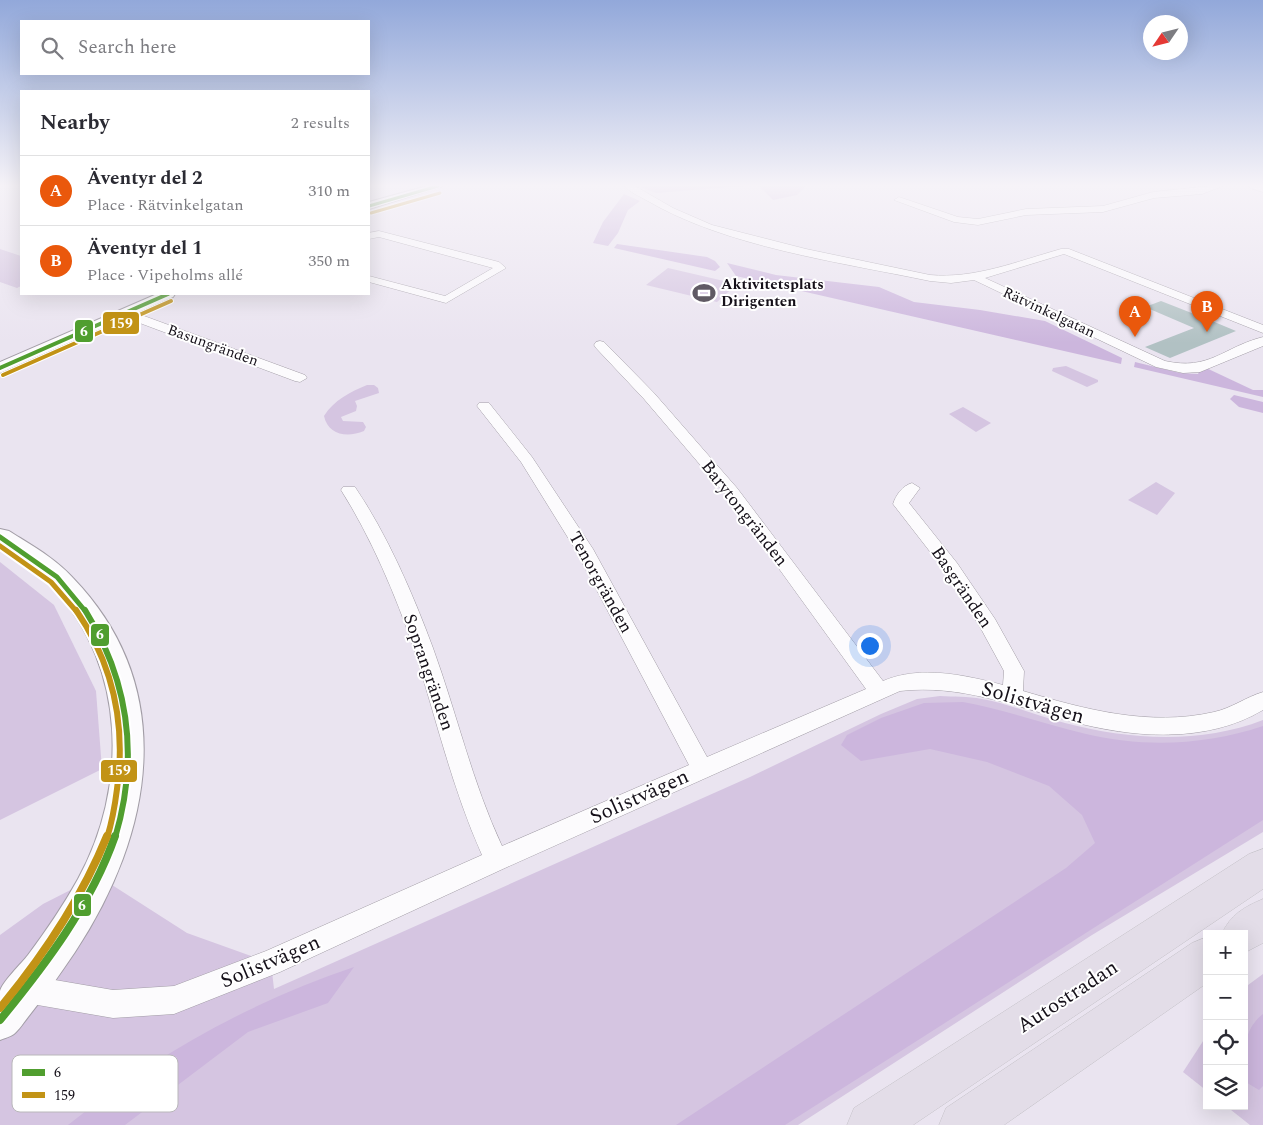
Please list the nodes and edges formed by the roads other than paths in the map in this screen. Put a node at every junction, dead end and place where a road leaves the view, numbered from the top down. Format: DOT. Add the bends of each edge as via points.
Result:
graph roads {
  1 [pos="396,238"];
  2 [pos="750,238"];
  3 [pos="975,277"];
  4 [pos="370,279"];
  5 [pos="166,295"];
  6 [pos="125,313"];
  7 [pos="1263,329"];
  8 [pos="1263,341"];
  9 [pos="600,345"];
  10 [pos="0,368"];
  11 [pos="300,378"];
  12 [pos="484,406"];
  13 [pos="912,488"];
  14 [pos="349,490"];
  15 [pos="0,537"];
  16 [pos="880,691"];
  17 [pos="1012,695"];
  18 [pos="1263,700"];
  19 [pos="702,768"];
  20 [pos="496,860"];
  21 [pos="1263,867"];
  22 [pos="1263,919"];
  23 [pos="1248,930"];
  24 [pos="1203,961"];
  25 [pos="26,989"];
  26 [pos="0,1020"];
  27 [pos="871,1125"];
  28 [pos="963,1125"];
  1 -- 4 [label="street" via="501,268 446,300"];
  2 -- 3 [label="street" via="930,278"];
  3 -- 7 [label="street" via="1065,251"];
  3 -- 8 [label="street, Rätvinkelgatan" via="1175,368 1200,368"];
  5 -- 6 [label="street"];
  6 -- 10 [label="street"];
  6 -- 11 [label="street, Basungränden"];
  9 -- 16 [label="street, Barytongränden" via="731,490"];
  12 -- 19 [label="street, Tenorgränden" via="527,460 584,549"];
  13 -- 17 [label="street, Basgränden" via="902,498 901,504 951,567 988,624 1014,671"];
  14 -- 20 [label="street, Soprangränden" via="365,515 405,603 426,657 474,812"];
  15 -- 25 [label="main road" via="32,557 63,583 89,618 106,647 120,683 130,748 114,841 85,904"];
  16 -- 17 [label="street, Solistvägen" via="910,682 935,681 978,686"];
  16 -- 19 [label="street, Solistvägen"];
  17 -- 18 [label="street, Solistvägen" via="1092,719 1164,726 1238,714"];
  19 -- 20 [label="street, Solistvägen"];
  20 -- 25 [label="street, Solistvägen" via="270,962 174,1000 113,1004"];
  21 -- 27 [label="highway, Autostradan"];
  22 -- 23 [label="highway"];
  24 -- 28 [label="highway"];
  25 -- 26 [label="main road"];
}
